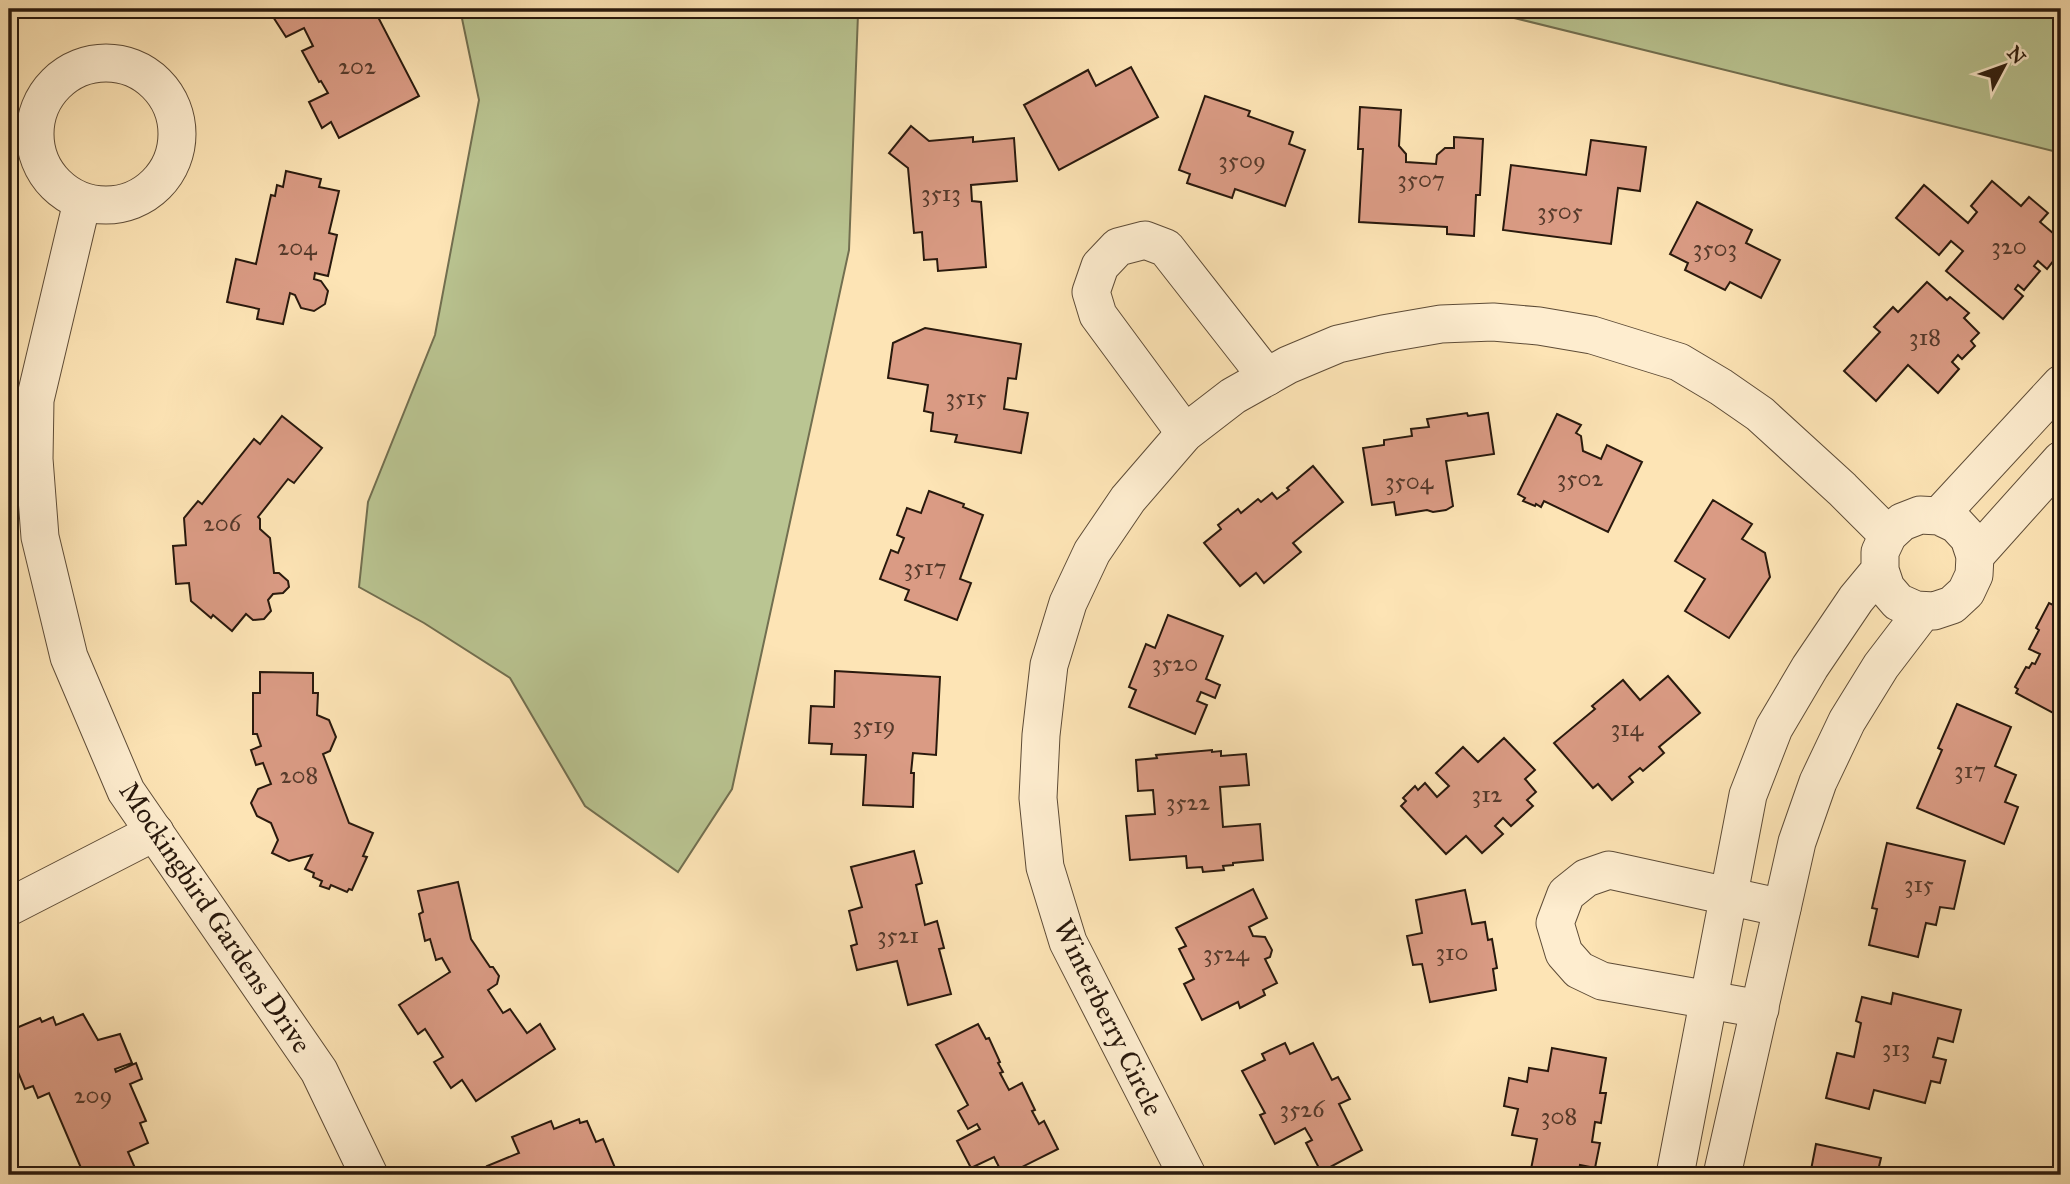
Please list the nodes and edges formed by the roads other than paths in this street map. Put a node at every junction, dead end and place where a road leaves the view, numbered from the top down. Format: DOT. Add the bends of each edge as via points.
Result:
graph roads {
  1 [pos="82,202"];
  2 [pos="1267,377"];
  3 [pos="2061,384"];
  4 [pos="1185,433"];
  5 [pos="2061,460"];
  6 [pos="1939,516"];
  7 [pos="1888,534"];
  8 [pos="1975,556"];
  9 [pos="1880,570"];
  10 [pos="1923,611"];
  11 [pos="155,832"];
  12 [pos="1728,896"];
  13 [pos="9,908"];
  14 [pos="1782,908"];
  15 [pos="1708,999"];
  16 [pos="1760,1009"];
  17 [pos="369,1175"];
  18 [pos="1187,1175"];
  19 [pos="1675,1175"];
  20 [pos="1722,1175"];
  1 -- 11 [label="street, Mockingbird Gardens Drive" via="35,400 40,537 69,657 127,791"];
  2 -- 4 [label="street, Winterberry Circle"];
  2 -- 4 [label="street" via="1166,248 1145,240 1118,247 1100,266 1091,292 1098,315"];
  2 -- 7 [label="street, Winterberry Circle" via="1338,344 1440,324 1493,321 1592,335 1679,362 1721,387 1760,414"];
  3 -- 6 [label="street"];
  4 -- 18 [label="street, Winterberry Circle" via="1128,499 1092,552 1068,604 1049,665 1038,798 1045,867 1068,942"];
  5 -- 8 [label="street"];
  6 -- 7 [label="street" via="1902,522"];
  6 -- 8 [label="street" via="1956,524 1969,538"];
  7 -- 9 [label="street" via="1880,552"];
  8 -- 10 [label="street" via="1974,575 1966,592 1952,605"];
  9 -- 10 [label="street" via="1886,588 1898,602"];
  9 -- 12 [label="street" via="1810,667 1774,728 1748,795"];
  10 -- 14 [label="street" via="1847,721 1818,782 1797,842"];
  11 -- 13 [label="street"];
  11 -- 17 [label="street, Mockingbird Gardens Drive" via="319,1072"];
  12 -- 14 [label="street"];
  12 -- 15 [label="street"];
  12 -- 15 [label="street" via="1609,870 1586,878 1566,894 1555,923 1564,953 1579,970 1602,981"];
  14 -- 16 [label="street"];
  15 -- 16 [label="street"];
  15 -- 19 [label="street"];
  16 -- 20 [label="street"];
}
